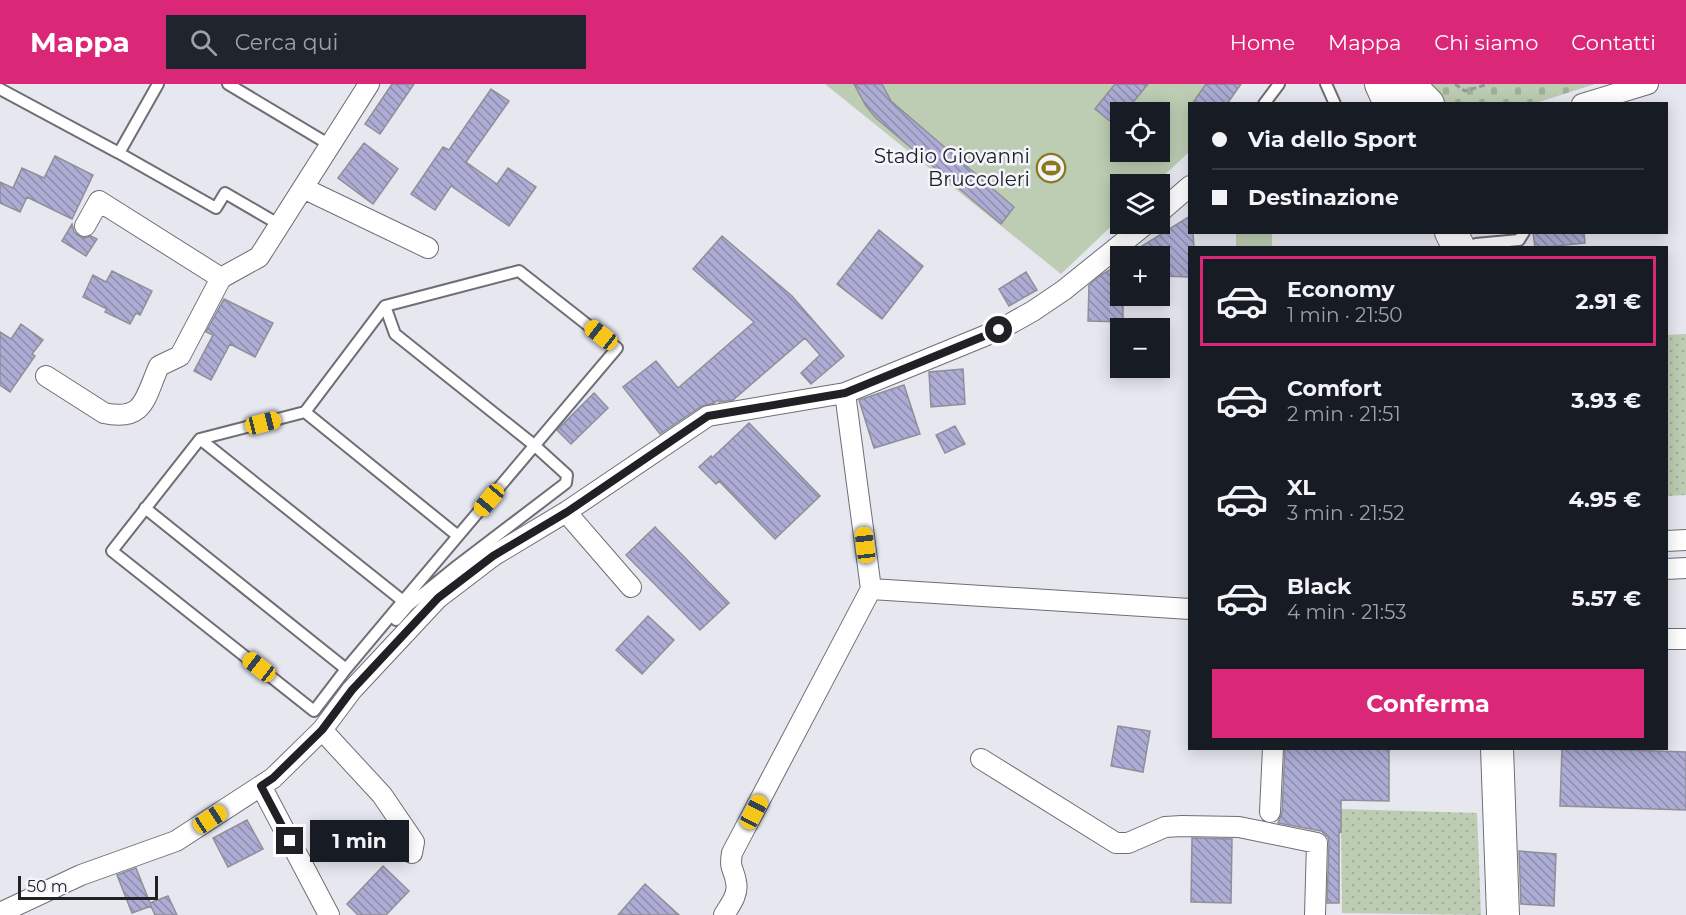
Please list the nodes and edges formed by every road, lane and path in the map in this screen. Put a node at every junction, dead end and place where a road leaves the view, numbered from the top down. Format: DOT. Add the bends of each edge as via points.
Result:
graph roads {
  1 [pos="158,84"];
  2 [pos="228,84"];
  3 [pos="369,84"];
  4 [pos="1279,84"];
  5 [pos="1326,84"];
  6 [pos="1381,84"];
  7 [pos="1408,84"];
  8 [pos="1455,84"];
  9 [pos="1488,84"];
  10 [pos="1648,84"];
  11 [pos="1477,86"];
  12 [pos="0,89"];
  13 [pos="1266,102"];
  14 [pos="1334,102"];
  15 [pos="1389,102"];
  16 [pos="1426,102"];
  17 [pos="1589,102"];
  18 [pos="330,145"];
  19 [pos="119,153"];
  20 [pos="303,188"];
  21 [pos="1188,188"];
  22 [pos="1170,203"];
  23 [pos="280,225"];
  24 [pos="85,226"];
  25 [pos="1134,234"];
  26 [pos="1523,234"];
  27 [pos="1512,236"];
  28 [pos="1476,240"];
  29 [pos="428,248"];
  30 [pos="221,278"];
  31 [pos="385,306"];
  32 [pos="46,376"];
  33 [pos="845,393"];
  34 [pos="305,412"];
  35 [pos="200,439"];
  36 [pos="534,446"];
  37 [pos="145,508"];
  38 [pos="567,512"];
  39 [pos="458,536"];
  40 [pos="1686,540"];
  41 [pos="1668,541"];
  42 [pos="1686,568"];
  43 [pos="1668,569"];
  44 [pos="631,587"];
  45 [pos="871,589"];
  46 [pos="403,601"];
  47 [pos="1188,609"];
  48 [pos="1668,639"];
  49 [pos="1686,639"];
  50 [pos="378,661"];
  51 [pos="346,669"];
  52 [pos="322,730"];
  53 [pos="1273,750"];
  54 [pos="1497,750"];
  55 [pos="981,759"];
  56 [pos="261,786"];
  57 [pos="1270,812"];
  58 [pos="412,853"];
  59 [pos="0,913"];
  60 [pos="329,915"];
  61 [pos="724,915"];
  62 [pos="1315,915"];
  63 [pos="1503,915"];
  1 -- 19 [label="lane"];
  2 -- 18 [label="lane"];
  3 -- 18 [label="street"];
  4 -- 13 [label="lane"];
  5 -- 14 [label="lane"];
  6 -- 15 [label="main road"];
  7 -- 16 [label="main road"];
  8 -- 11 [label="path" via="1465,91"];
  9 -- 11 [label="path"];
  10 -- 17 [label="street"];
  12 -- 19 [label="lane"];
  18 -- 20 [label="street"];
  19 -- 23 [label="lane" via="216,208 225,193"];
  20 -- 23 [label="street"];
  20 -- 29 [label="street"];
  21 -- 22 [label="street"];
  23 -- 30 [label="street" via="260,257"];
  24 -- 30 [label="street" via="99,201"];
  25 -- 33 [label="street" via="1064,290 999,330"];
  26 -- 27 [label="lane" via="1519,240"];
  27 -- 28 [label="lane"];
  30 -- 32 [label="street" via="180,356 159,366 141,407 134,412 104,413"];
  31 -- 34 [label="lane"];
  31 -- 36 [label="lane" via="395,334"];
  31 -- 36 [label="lane" via="519,271 617,348"];
  33 -- 38 [label="street" via="708,416"];
  33 -- 45 [label="street"];
  34 -- 35 [label="lane"];
  34 -- 39 [label="lane"];
  35 -- 37 [label="lane"];
  35 -- 46 [label="lane"];
  36 -- 39 [label="lane"];
  36 -- 50 [label="lane" via="567,475 566,483 409,605 367,652"];
  37 -- 51 [label="lane"];
  37 -- 51 [label="lane" via="112,551 314,711"];
  38 -- 44 [label="street"];
  38 -- 50 [label="street" via="493,556 438,598"];
  39 -- 46 [label="lane"];
  40 -- 41 [label="street"];
  42 -- 43 [label="street"];
  45 -- 47 [label="street"];
  45 -- 61 [label="street" via="732,853 730,863 737,889"];
  46 -- 51 [label="lane"];
  48 -- 49 [label="street"];
  50 -- 52 [label="street"];
  52 -- 56 [label="street"];
  52 -- 58 [label="street" via="382,795 414,842"];
  53 -- 57 [label="street"];
  54 -- 63 [label="main road"];
  55 -- 62 [label="street" via="1116,843 1128,843 1165,827 1182,826 1239,827 1317,843"];
  56 -- 59 [label="street" via="176,841 81,875"];
  56 -- 60 [label="street"];
}
